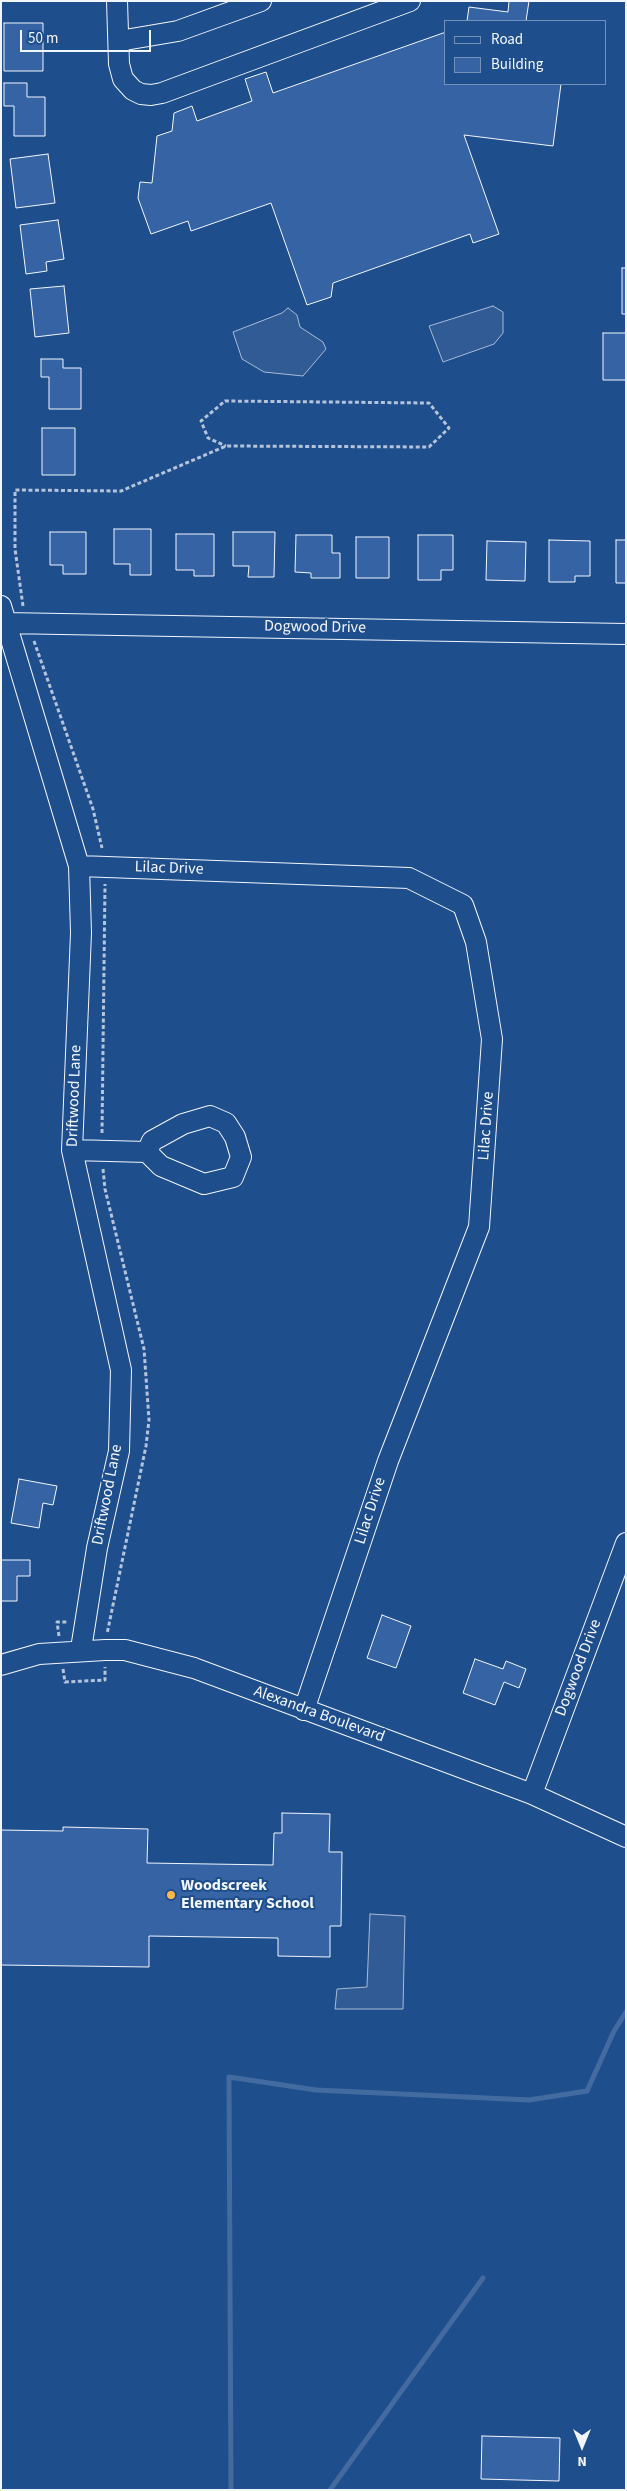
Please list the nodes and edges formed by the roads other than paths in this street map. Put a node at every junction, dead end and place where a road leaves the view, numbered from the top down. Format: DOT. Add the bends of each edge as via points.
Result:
graph roads {
  1 [pos="117,1"];
  2 [pos="261,1"];
  3 [pos="410,1"];
  4 [pos="119,42"];
  5 [pos="3,614"];
  6 [pos="626,634"];
  7 [pos="79,866"];
  8 [pos="72,1150"];
  9 [pos="147,1152"];
  10 [pos="626,1543"];
  11 [pos="81,1650"];
  12 [pos="1,1666"];
  13 [pos="304,1710"];
  14 [pos="532,1794"];
  15 [pos="626,1837"];
  1 -- 4 [label="street"];
  2 -- 4 [label="street" via="178,31"];
  3 -- 4 [label="street" via="151,95 133,90 123,79"];
  5 -- 6 [label="street, Dogwood Drive" via="27,623"];
  5 -- 7 [label="street, Driftwood Lane"];
  7 -- 8 [label="street, Driftwood Lane" via="82,933"];
  7 -- 13 [label="street, Lilac Drive" via="409,878 462,905 476,942 492,1039 478,1227 388,1460"];
  8 -- 9 [label="street"];
  8 -- 11 [label="street, Driftwood Lane" via="121,1370 118,1451"];
  10 -- 14 [label="street, Dogwood Drive"];
  11 -- 12 [label="street, Alexandra Boulevard" via="40,1654"];
  11 -- 13 [label="street, Alexandra Boulevard" via="125,1650 194,1668"];
  13 -- 14 [label="street, Alexandra Boulevard"];
  14 -- 15 [label="street, Alexandra Boulevard"];
}
